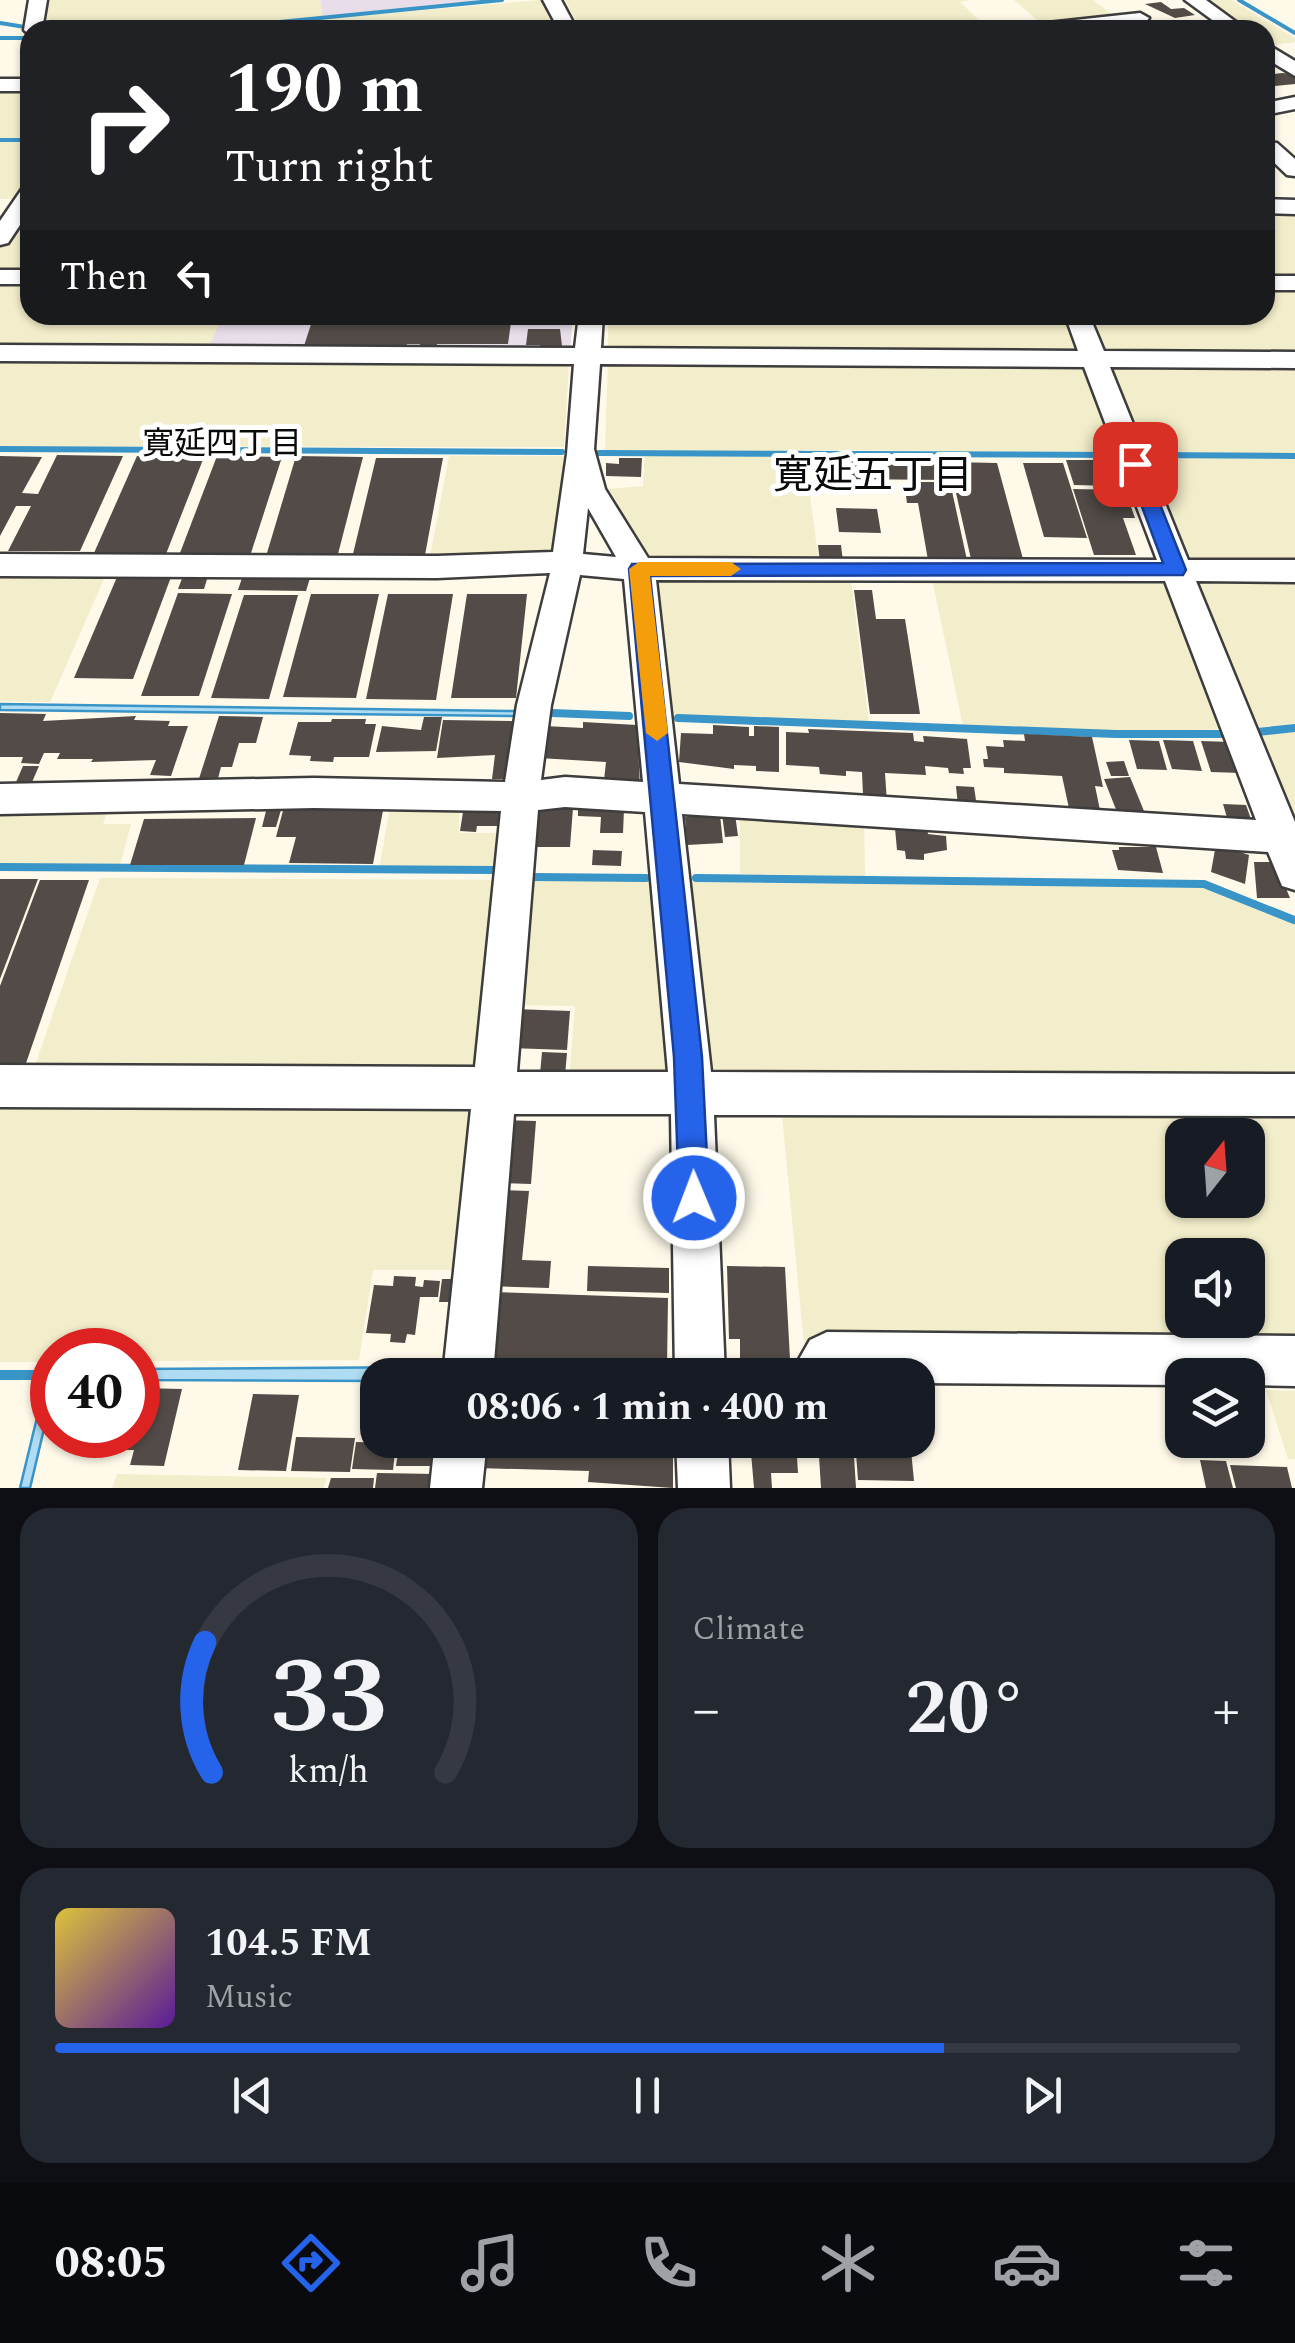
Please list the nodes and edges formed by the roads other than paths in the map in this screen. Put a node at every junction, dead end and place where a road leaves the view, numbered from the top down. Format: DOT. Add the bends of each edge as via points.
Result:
graph roads {
  1 [pos="1116,0"];
  2 [pos="1194,0"];
  3 [pos="1136,20"];
  4 [pos="1223,20"];
  5 [pos="1275,152"];
  6 [pos="1295,170"];
  7 [pos="20,210"];
  8 [pos="0,238"];
  9 [pos="590,325"];
  10 [pos="1081,325"];
  11 [pos="0,353"];
  12 [pos="588,357"];
  13 [pos="1094,359"];
  14 [pos="1295,360"];
  15 [pos="580,449"];
  16 [pos="0,565"];
  17 [pos="567,565"];
  18 [pos="639,569"];
  19 [pos="1176,570"];
  20 [pos="1295,571"];
  21 [pos="664,797"];
  22 [pos="520,798"];
  23 [pos="0,799"];
  24 [pos="1287,838"];
  25 [pos="1295,874"];
  26 [pos="0,1086"];
  27 [pos="496,1093"];
  28 [pos="692,1094"];
  29 [pos="1295,1094"];
  30 [pos="470,1358"];
  31 [pos="700,1358"];
  32 [pos="826,1358"];
  33 [pos="1295,1361"];
  34 [pos="459,1458"];
  35 [pos="703,1458"];
  36 [pos="456,1488"];
  37 [pos="704,1488"];
  1 -- 3 [label="street"];
  2 -- 4 [label="street"];
  5 -- 6 [label="street"];
  7 -- 8 [label="street"];
  9 -- 12 [label="street"];
  10 -- 13 [label="street"];
  11 -- 12 [label="street"];
  12 -- 13 [label="street"];
  12 -- 15 [label="street"];
  13 -- 14 [label="street"];
  13 -- 19 [label="street"];
  15 -- 17 [label="street"];
  15 -- 18 [label="street" via="591,489"];
  16 -- 17 [label="street"];
  17 -- 18 [label="street"];
  17 -- 22 [label="street"];
  18 -- 19 [label="street"];
  18 -- 21 [label="street"];
  19 -- 20 [label="street"];
  19 -- 24 [label="street"];
  21 -- 22 [label="street" via="565,792"];
  21 -- 24 [label="street"];
  21 -- 28 [label="street"];
  22 -- 23 [label="street" via="260,793"];
  22 -- 27 [label="street"];
  24 -- 25 [label="street"];
  26 -- 27 [label="street"];
  27 -- 28 [label="street"];
  27 -- 30 [label="street"];
  28 -- 29 [label="street"];
  28 -- 31 [label="street"];
  32 -- 33 [label="street"];
  34 -- 36 [label="street"];
  35 -- 37 [label="street"];
}
